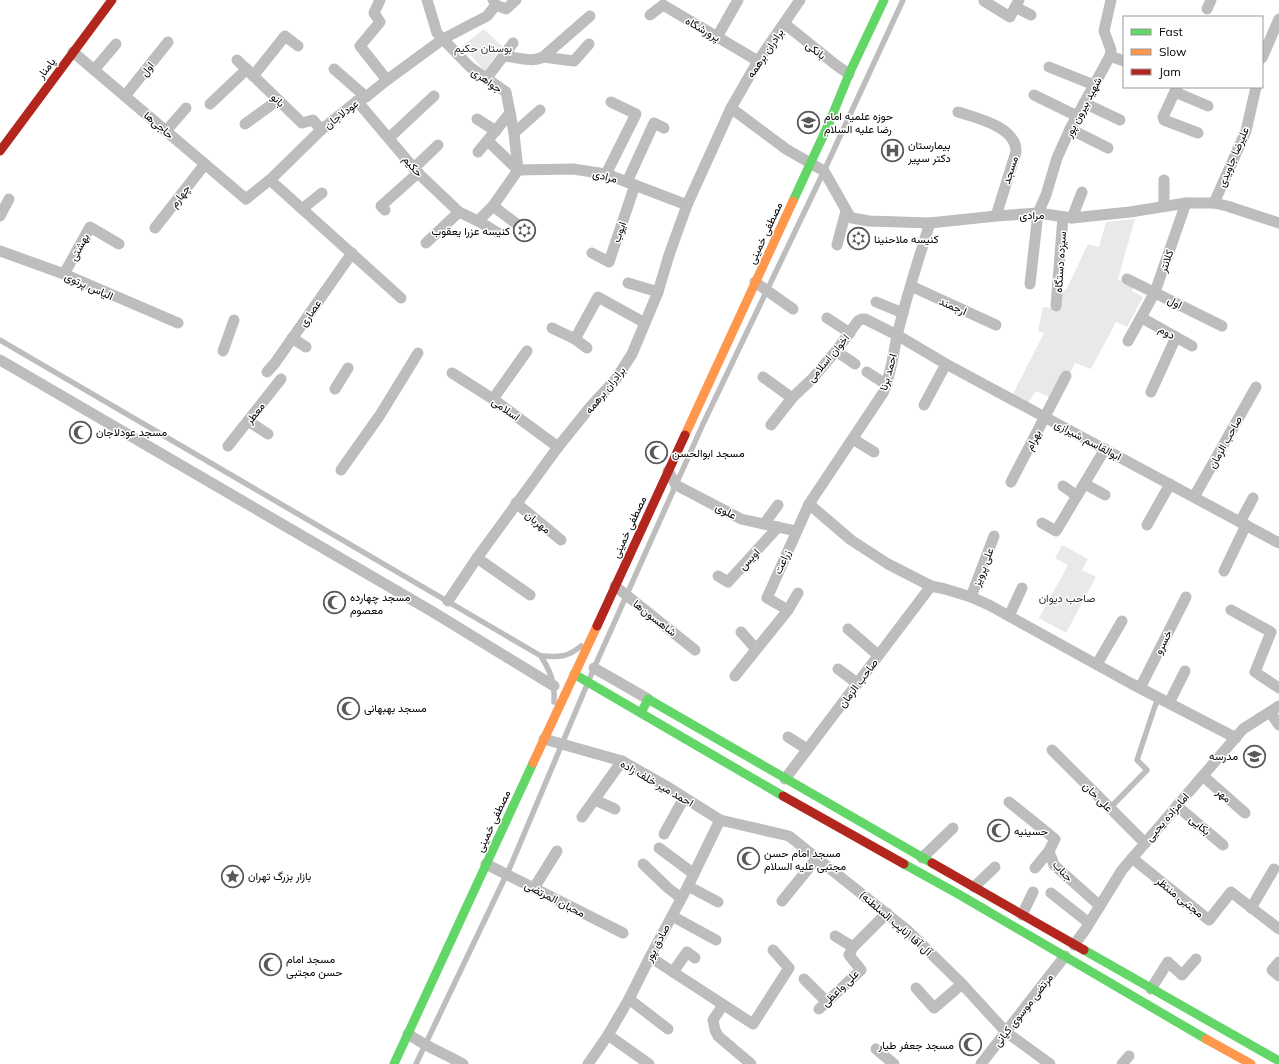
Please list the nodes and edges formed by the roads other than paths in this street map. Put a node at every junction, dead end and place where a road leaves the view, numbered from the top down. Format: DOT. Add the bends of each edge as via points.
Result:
graph roads {
  1 [pos="112,0"];
  2 [pos="380,0"];
  3 [pos="427,0"];
  4 [pos="516,0"];
  5 [pos="738,0"];
  6 [pos="800,0"];
  7 [pos="884,0"];
  8 [pos="903,0"];
  9 [pos="1111,0"];
  10 [pos="984,1"];
  11 [pos="494,2"];
  12 [pos="1013,12"];
  13 [pos="650,15"];
  14 [pos="1031,15"];
  15 [pos="590,16"];
  16 [pos="1279,19"];
  17 [pos="785,24"];
  18 [pos="717,37"];
  19 [pos="443,39"];
  20 [pos="168,42"];
  21 [pos="513,43"];
  22 [pos="116,44"];
  23 [pos="589,44"];
  24 [pos="298,46"];
  25 [pos="73,52"];
  26 [pos="504,56"];
  27 [pos="1110,56"];
  28 [pos="1263,56"];
  29 [pos="542,57"];
  30 [pos="237,60"];
  31 [pos="758,61"];
  32 [pos="1123,61"];
  33 [pos="1049,67"];
  34 [pos="334,69"];
  35 [pos="94,70"];
  36 [pos="250,72"];
  37 [pos="849,74"];
  38 [pos="486,79"];
  39 [pos="387,80"];
  40 [pos="1094,85"];
  41 [pos="1256,88"];
  42 [pos="1176,89"];
  43 [pos="1034,95"];
  44 [pos="125,96"];
  45 [pos="434,96"];
  46 [pos="362,99"];
  47 [pos="278,100"];
  48 [pos="611,102"];
  49 [pos="1084,103"];
  50 [pos="210,104"];
  51 [pos="1208,106"];
  52 [pos="186,108"];
  53 [pos="731,108"];
  54 [pos="540,110"];
  55 [pos="958,112"];
  56 [pos="510,113"];
  57 [pos="1077,116"];
  58 [pos="477,119"];
  59 [pos="1120,120"];
  60 [pos="245,124"];
  61 [pos="664,128"];
  62 [pos="1070,129"];
  63 [pos="321,130"];
  64 [pos="166,131"];
  65 [pos="496,131"];
  66 [pos="514,133"];
  67 [pos="1198,133"];
  68 [pos="389,138"];
  69 [pos="488,141"];
  70 [pos="438,145"];
  71 [pos="1108,148"];
  72 [pos="0,151"];
  73 [pos="478,152"];
  74 [pos="810,163"];
  75 [pos="205,164"];
  76 [pos="518,170"];
  77 [pos="416,171"];
  78 [pos="824,172"];
  79 [pos="606,174"];
  80 [pos="270,180"];
  81 [pos="1164,180"];
  82 [pos="631,183"];
  83 [pos="1082,192"];
  84 [pos="322,193"];
  85 [pos="8,199"];
  86 [pos="246,199"];
  87 [pos="1186,203"];
  88 [pos="1214,203"];
  89 [pos="688,205"];
  90 [pos="493,206"];
  91 [pos="1164,206"];
  92 [pos="302,209"];
  93 [pos="385,210"];
  94 [pos="459,212"];
  95 [pos="846,212"];
  96 [pos="1038,213"];
  97 [pos="0,216"];
  98 [pos="996,216"];
  99 [pos="1068,217"];
  100 [pos="478,221"];
  101 [pos="1279,223"];
  102 [pos="930,224"];
  103 [pos="156,228"];
  104 [pos="522,228"];
  105 [pos="498,234"];
  106 [pos="426,243"];
  107 [pos="119,244"];
  108 [pos="837,245"];
  109 [pos="0,251"];
  110 [pos="352,253"];
  111 [pos="592,253"];
  112 [pos="64,274"];
  113 [pos="1127,279"];
  114 [pos="755,282"];
  115 [pos="628,283"];
  116 [pos="1030,284"];
  117 [pos="911,286"];
  118 [pos="767,290"];
  119 [pos="658,292"];
  120 [pos="1155,292"];
  121 [pos="402,298"];
  122 [pos="876,302"];
  123 [pos="1056,306"];
  124 [pos="793,309"];
  125 [pos="903,313"];
  126 [pos="827,318"];
  127 [pos="1142,318"];
  128 [pos="234,320"];
  129 [pos="178,323"];
  130 [pos="645,323"];
  131 [pos="996,325"];
  132 [pos="1222,326"];
  133 [pos="552,328"];
  134 [pos="850,333"];
  135 [pos="897,335"];
  136 [pos="1176,337"];
  137 [pos="292,338"];
  138 [pos="575,339"];
  139 [pos="0,340"];
  140 [pos="1128,341"];
  141 [pos="1192,346"];
  142 [pos="306,347"];
  143 [pos="587,348"];
  144 [pos="223,351"];
  145 [pos="527,351"];
  146 [pos="836,351"];
  147 [pos="418,353"];
  148 [pos="0,360"];
  149 [pos="855,364"];
  150 [pos="946,364"];
  151 [pos="348,368"];
  152 [pos="266,372"];
  153 [pos="867,372"];
  154 [pos="452,373"];
  155 [pos="762,376"];
  156 [pos="1066,376"];
  157 [pos="281,379"];
  158 [pos="887,385"];
  159 [pos="1256,387"];
  160 [pos="335,389"];
  161 [pos="1151,392"];
  162 [pos="792,398"];
  163 [pos="493,399"];
  164 [pos="924,405"];
  165 [pos="1045,416"];
  166 [pos="248,421"];
  167 [pos="771,425"];
  168 [pos="268,434"];
  169 [pos="853,439"];
  170 [pos="228,446"];
  171 [pos="558,447"];
  172 [pos="1105,449"];
  173 [pos="874,452"];
  174 [pos="341,470"];
  175 [pos="668,471"];
  176 [pos="1011,482"];
  177 [pos="1085,484"];
  178 [pos="1170,484"];
  179 [pos="676,485"];
  180 [pos="1063,486"];
  181 [pos="1106,495"];
  182 [pos="1077,496"];
  183 [pos="1194,497"];
  184 [pos="1253,498"];
  185 [pos="516,504"];
  186 [pos="809,504"];
  187 [pos="778,505"];
  188 [pos="1042,523"];
  189 [pos="764,524"];
  190 [pos="1243,524"];
  191 [pos="1147,525"];
  192 [pos="778,527"];
  193 [pos="796,531"];
  194 [pos="994,536"];
  195 [pos="561,540"];
  196 [pos="1279,543"];
  197 [pos="477,558"];
  198 [pos="1224,571"];
  199 [pos="718,576"];
  200 [pos="615,586"];
  201 [pos="931,586"];
  202 [pos="1022,588"];
  203 [pos="798,593"];
  204 [pos="530,595"];
  205 [pos="626,596"];
  206 [pos="971,597"];
  207 [pos="1186,597"];
  208 [pos="448,601"];
  209 [pos="788,610"];
  210 [pos="1231,610"];
  211 [pos="1009,616"];
  212 [pos="1122,621"];
  213 [pos="848,628"];
  214 [pos="741,632"];
  215 [pos="591,638"];
  216 [pos="756,649"];
  217 [pos="696,650"];
  218 [pos="878,655"];
  219 [pos="541,656"];
  220 [pos="1097,664"];
  221 [pos="594,668"];
  222 [pos="838,669"];
  223 [pos="1185,671"];
  224 [pos="574,674"];
  225 [pos="735,676"];
  226 [pos="588,682"];
  227 [pos="857,683"];
  228 [pos="554,686"];
  229 [pos="1140,688"];
  230 [pos="1279,688"];
  231 [pos="648,699"];
  232 [pos="1164,700"];
  233 [pos="1275,709"];
  234 [pos="641,714"];
  235 [pos="554,718"];
  236 [pos="1279,725"];
  237 [pos="788,737"];
  238 [pos="1236,738"];
  239 [pos="544,739"];
  240 [pos="562,744"];
  241 [pos="807,749"];
  242 [pos="1052,750"];
  243 [pos="622,761"];
  244 [pos="1203,776"];
  245 [pos="785,779"];
  246 [pos="684,798"];
  247 [pos="595,800"];
  248 [pos="1009,802"];
  249 [pos="1177,806"];
  250 [pos="1110,808"];
  251 [pos="615,809"];
  252 [pos="1245,813"];
  253 [pos="582,817"];
  254 [pos="720,820"];
  255 [pos="953,828"];
  256 [pos="664,834"];
  257 [pos="896,842"];
  258 [pos="1145,843"];
  259 [pos="1222,845"];
  260 [pos="659,848"];
  261 [pos="557,851"];
  262 [pos="1049,851"];
  263 [pos="889,855"];
  264 [pos="817,858"];
  265 [pos="922,858"];
  266 [pos="1132,858"];
  267 [pos="486,864"];
  268 [pos="642,864"];
  269 [pos="995,867"];
  270 [pos="1035,868"];
  271 [pos="1274,869"];
  272 [pos="694,874"];
  273 [pos="506,875"];
  274 [pos="688,886"];
  275 [pos="974,887"];
  276 [pos="534,888"];
  277 [pos="1033,892"];
  278 [pos="1051,893"];
  279 [pos="681,898"];
  280 [pos="782,901"];
  281 [pos="718,902"];
  282 [pos="1100,906"];
  283 [pos="1251,908"];
  284 [pos="886,913"];
  285 [pos="1022,915"];
  286 [pos="672,916"];
  287 [pos="1089,923"];
  288 [pos="1279,930"];
  289 [pos="623,933"];
  290 [pos="836,936"];
  291 [pos="716,940"];
  292 [pos="1074,945"];
  293 [pos="853,947"];
  294 [pos="773,950"];
  295 [pos="1065,956"];
  296 [pos="650,957"];
  297 [pos="695,958"];
  298 [pos="1196,959"];
  299 [pos="1279,962"];
  300 [pos="673,972"];
  301 [pos="1279,976"];
  302 [pos="804,979"];
  303 [pos="962,984"];
  304 [pos="916,988"];
  305 [pos="1151,989"];
  306 [pos="629,999"];
  307 [pos="723,1005"];
  308 [pos="668,1029"];
  309 [pos="1006,1032"];
  310 [pos="408,1034"];
  311 [pos="608,1035"];
  312 [pos="1240,1040"];
  313 [pos="426,1045"];
  314 [pos="876,1049"];
  315 [pos="1233,1054"];
  316 [pos="1279,1061"];
  317 [pos="394,1064"];
  318 [pos="416,1064"];
  319 [pos="463,1064"];
  320 [pos="588,1064"];
  321 [pos="649,1064"];
  322 [pos="751,1064"];
  323 [pos="894,1064"];
  324 [pos="981,1064"];
  325 [pos="1050,1064"];
  326 [pos="1252,1064"];
  1 -- 25 [label="main road, پامنار"];
  2 -- 39 [label="street" via="374,13 380,22 360,46"];
  3 -- 19 [label="street, جواهری" via="437,33"];
  4 -- 11 [label="street" via="506,9"];
  5 -- 18 [label="street"];
  6 -- 17 [label="street, برادران برهمه"];
  7 -- 37 [label="main road, مصطفی خمینی"];
  8 -- 78 [label="lane"];
  9 -- 27 [label="street" via="1104,31"];
  10 -- 12 [label="street"];
  11 -- 19 [label="street" via="487,16"];
  12 -- 14 [label="street"];
  13 -- 18 [label="street, پرورشگاه" via="663,5"];
  15 -- 29 [label="street"];
  16 -- 28 [label="street"];
  17 -- 31 [label="street, برادران برهمه"];
  17 -- 37 [label="street, بانکی"];
  18 -- 31 [label="street, پرورشگاه"];
  19 -- 38 [label="street, جواهری" via="470,67"];
  19 -- 39 [label="street, عودلاجان"];
  20 -- 44 [label="street, اول"];
  21 -- 26 [label="street"];
  22 -- 35 [label="street"];
  23 -- 29 [label="street" via="574,61"];
  24 -- 36 [label="street" via="285,36"];
  25 -- 35 [label="street, حاجی‌ها"];
  25 -- 72 [label="main road, پامنار"];
  26 -- 29 [label="street" via="532,60"];
  26 -- 38 [label="street"];
  27 -- 32 [label="street"];
  27 -- 40 [label="street, شهید بیرون پور"];
  30 -- 36 [label="street, بانو"];
  31 -- 53 [label="street, برادران برهمه"];
  33 -- 40 [label="street"];
  34 -- 46 [label="street, حکیم"];
  35 -- 44 [label="street, حاجی‌ها"];
  36 -- 47 [label="street, بانو"];
  36 -- 50 [label="street"];
  37 -- 74 [label="main road, مصطفی خمینی"];
  38 -- 56 [label="street, جواهری" via="506,92"];
  39 -- 46 [label="street, عودلاجان"];
  40 -- 49 [label="street, شهید بیرون پور"];
  41 -- 88 [label="street, علیرضا جاویدی" via="1246,131"];
  42 -- 51 [label="street"];
  42 -- 67 [label="street" via="1164,120"];
  43 -- 57 [label="street"];
  44 -- 64 [label="street, حاجی‌ها"];
  45 -- 68 [label="street"];
  46 -- 63 [label="street, عودلاجان"];
  46 -- 68 [label="street, حکیم"];
  47 -- 60 [label="street"];
  47 -- 63 [label="street, بانو" via="302,122 313,120"];
  48 -- 79 [label="street" via="636,114"];
  49 -- 57 [label="street, شهید بیرون پور"];
  49 -- 59 [label="street"];
  52 -- 64 [label="street"];
  53 -- 74 [label="street" via="786,149"];
  53 -- 89 [label="street, برادران برهمه"];
  54 -- 66 [label="street"];
  55 -- 98 [label="street, مسجد" via="993,124 1006,132 1016,146"];
  56 -- 65 [label="street"];
  56 -- 66 [label="street, جواهری"];
  57 -- 62 [label="street, شهید بیرون پور"];
  58 -- 65 [label="street"];
  61 -- 82 [label="street" via="654,123"];
  62 -- 71 [label="street"];
  62 -- 96 [label="street, شهید بیرون پور"];
  63 -- 80 [label="street, عودلاجان"];
  64 -- 75 [label="street, حاجی‌ها"];
  65 -- 69 [label="street"];
  66 -- 76 [label="street, جواهری"];
  68 -- 77 [label="street, حکیم"];
  69 -- 73 [label="street"];
  69 -- 76 [label="street"];
  70 -- 77 [label="street"];
  74 -- 78 [label="street"];
  74 -- 114 [label="main road, مصطفی خمینی"];
  75 -- 86 [label="street, حاجی‌ها"];
  75 -- 103 [label="street, چهارم"];
  76 -- 79 [label="street, مرادی" via="573,169"];
  76 -- 90 [label="street"];
  77 -- 93 [label="street" via="381,206"];
  77 -- 94 [label="street, حکیم"];
  78 -- 95 [label="street"];
  78 -- 118 [label="lane"];
  79 -- 82 [label="street, مرادی"];
  80 -- 86 [label="street, عودلاجان"];
  80 -- 92 [label="street"];
  81 -- 91 [label="street"];
  82 -- 89 [label="street, مرادی"];
  82 -- 111 [label="street, ایوب" via="609,262"];
  83 -- 99 [label="street, سیزده دستگاه"];
  84 -- 92 [label="street"];
  85 -- 97 [label="street"];
  87 -- 88 [label="street, مرادی"];
  87 -- 91 [label="street, مرادی"];
  87 -- 120 [label="street, کلانتر"];
  88 -- 101 [label="street, مرادی"];
  89 -- 119 [label="street, برادران برهمه"];
  90 -- 100 [label="street"];
  90 -- 104 [label="street"];
  91 -- 99 [label="street, مرادی" via="1130,212"];
  92 -- 110 [label="street"];
  94 -- 100 [label="street, حکیم"];
  94 -- 106 [label="street"];
  95 -- 102 [label="street, مرادی" via="852,218 869,222"];
  95 -- 108 [label="street"];
  96 -- 98 [label="street, مرادی"];
  96 -- 99 [label="street, مرادی"];
  96 -- 116 [label="street, شهید بیرون پور"];
  98 -- 102 [label="street, مرادی"];
  99 -- 123 [label="street, سیزده دستگاه"];
  100 -- 105 [label="street, حکیم"];
  102 -- 117 [label="street, احمد برنا"];
  107 -- 112 [label="street, بهشتی" via="90,228"];
  109 -- 112 [label="street, الیاس پرتوی"];
  110 -- 121 [label="street"];
  110 -- 137 [label="street, عصاری"];
  112 -- 129 [label="street, الیاس پرتوی"];
  113 -- 120 [label="street, اول"];
  114 -- 118 [label="street"];
  114 -- 175 [label="main road, مصطفی خمینی"];
  115 -- 119 [label="street"];
  117 -- 125 [label="street, احمد برنا"];
  117 -- 131 [label="street, ارجمند"];
  118 -- 124 [label="street"];
  118 -- 179 [label="lane"];
  119 -- 130 [label="street, برادران برهمه"];
  120 -- 127 [label="street, کلانتر"];
  120 -- 132 [label="street, اول"];
  122 -- 125 [label="street"];
  125 -- 135 [label="street, احمد برنا"];
  126 -- 134 [label="street"];
  127 -- 136 [label="street, دوم"];
  127 -- 140 [label="street, کلانتر"];
  128 -- 144 [label="street"];
  130 -- 138 [label="street" via="598,298"];
  130 -- 171 [label="street, برادران برهمه" via="632,354 616,379"];
  133 -- 138 [label="street"];
  134 -- 135 [label="street, اخوان اسلامی" via="862,319"];
  134 -- 146 [label="street, اخوان اسلامی"];
  135 -- 150 [label="street, ابوالقاسم شیرازی"];
  135 -- 158 [label="street, احمد برنا"];
  136 -- 141 [label="street, دوم"];
  136 -- 161 [label="street"];
  137 -- 142 [label="street"];
  137 -- 152 [label="street, عصاری" via="276,363"];
  138 -- 143 [label="street"];
  139 -- 208 [label="lane"];
  145 -- 163 [label="street"];
  146 -- 149 [label="street"];
  146 -- 162 [label="street, اخوان اسلامی"];
  147 -- 174 [label="street" via="380,415"];
  148 -- 228 [label="street" via="433,612"];
  150 -- 164 [label="street"];
  150 -- 165 [label="street, ابوالقاسم شیرازی"];
  151 -- 160 [label="street"];
  153 -- 158 [label="street"];
  154 -- 163 [label="street, اسلامی"];
  155 -- 162 [label="street"];
  156 -- 165 [label="street, بهرام"];
  157 -- 166 [label="street, معطر"];
  158 -- 169 [label="street, احمد برنا"];
  159 -- 183 [label="street, صاحب الزمان"];
  162 -- 167 [label="street"];
  163 -- 171 [label="street, اسلامی"];
  165 -- 172 [label="street, ابوالقاسم شیرازی"];
  165 -- 176 [label="street, بهرام"];
  166 -- 168 [label="street"];
  166 -- 170 [label="street, معطر"];
  169 -- 173 [label="street"];
  169 -- 186 [label="street, احمد برنا"];
  171 -- 185 [label="street, برادران برهمه"];
  172 -- 177 [label="street"];
  172 -- 178 [label="street, ابوالقاسم شیرازی"];
  175 -- 179 [label="street"];
  175 -- 200 [label="main road, مصطفی خمینی"];
  177 -- 181 [label="street"];
  177 -- 182 [label="street"];
  178 -- 183 [label="street, ابوالقاسم شیرازی"];
  178 -- 191 [label="street"];
  179 -- 189 [label="street, علوی" via="741,519"];
  179 -- 205 [label="lane"];
  180 -- 182 [label="street"];
  182 -- 188 [label="street" via="1056,531"];
  183 -- 190 [label="street, ابوالقاسم شیرازی"];
  184 -- 190 [label="street"];
  185 -- 195 [label="street, مهربان"];
  185 -- 197 [label="street, برادران برهمه"];
  186 -- 193 [label="street, زراعت"];
  186 -- 201 [label="street" via="851,540 888,564"];
  187 -- 189 [label="street"];
  189 -- 192 [label="street, علوی"];
  190 -- 196 [label="street, ابوالقاسم شیرازی"];
  190 -- 198 [label="street"];
  192 -- 193 [label="street, علوی"];
  192 -- 199 [label="street, اویس" via="728,582"];
  193 -- 209 [label="street, زراعت" via="767,598"];
  194 -- 206 [label="street, علی پرویز"];
  197 -- 204 [label="street"];
  197 -- 208 [label="street, برادران برهمه"];
  200 -- 205 [label="street, شاهسون‌ها"];
  200 -- 215 [label="main road, مصطفی خمینی"];
  201 -- 206 [label="street"];
  201 -- 218 [label="street, صاحب الزمان"];
  202 -- 211 [label="street"];
  203 -- 209 [label="street"];
  205 -- 217 [label="street, شاهسون‌ها"];
  205 -- 221 [label="lane"];
  206 -- 211 [label="street"];
  207 -- 229 [label="street, خسرو"];
  208 -- 219 [label="lane"];
  209 -- 216 [label="street"];
  210 -- 230 [label="street" via="1271,632 1255,672"];
  211 -- 220 [label="street"];
  212 -- 220 [label="street"];
  213 -- 218 [label="street"];
  214 -- 216 [label="street"];
  215 -- 219 [label="lane" via="569,655"];
  215 -- 224 [label="main road, مصطفی خمینی"];
  216 -- 225 [label="street"];
  218 -- 227 [label="street, صاحب الزمان"];
  219 -- 228 [label="lane"];
  220 -- 229 [label="street"];
  221 -- 226 [label="lane"];
  221 -- 231 [label="street"];
  222 -- 227 [label="street"];
  223 -- 232 [label="street"];
  224 -- 226 [label="main road"];
  224 -- 235 [label="main road, مصطفی خمینی"];
  226 -- 234 [label="main road"];
  226 -- 240 [label="lane"];
  227 -- 241 [label="street, صاحب الزمان"];
  228 -- 235 [label="lane"];
  229 -- 232 [label="street"];
  231 -- 234 [label="main road"];
  231 -- 245 [label="main road"];
  232 -- 238 [label="street"];
  232 -- 250 [label="lane" via="1155,706 1137,760 1147,770"];
  233 -- 236 [label="street"];
  233 -- 238 [label="street, امامزاده یحیی" via="1243,729"];
  234 -- 263 [label="main road"];
  235 -- 239 [label="main road, مصطفی خمینی"];
  237 -- 241 [label="street"];
  238 -- 244 [label="street, امامزاده یحیی"];
  239 -- 240 [label="street, احمد میر خلف زاده"];
  239 -- 267 [label="main road, مصطفی خمینی"];
  240 -- 243 [label="street, احمد میر خلف زاده"];
  240 -- 273 [label="lane"];
  241 -- 245 [label="street, صاحب الزمان"];
  242 -- 250 [label="street, علی خان"];
  243 -- 246 [label="street, احمد میر خلف زاده"];
  243 -- 247 [label="street"];
  244 -- 249 [label="street, امامزاده یحیی"];
  244 -- 252 [label="street, مهر"];
  245 -- 257 [label="main road"];
  246 -- 254 [label="street, احمد میر خلف زاده"];
  246 -- 256 [label="street"];
  247 -- 251 [label="street"];
  247 -- 253 [label="street"];
  248 -- 262 [label="street, جناب" via="1055,839"];
  249 -- 258 [label="street, امامزاده یحیی"];
  249 -- 259 [label="street, بکایی"];
  250 -- 258 [label="street, علی خان"];
  254 -- 264 [label="street, آل آقا (نایب السلطنه)" via="789,836"];
  254 -- 272 [label="street, صادق پور"];
  255 -- 265 [label="street"];
  257 -- 263 [label="main road" via="887,847"];
  257 -- 265 [label="main road"];
  258 -- 266 [label="street, امامزاده یحیی"];
  260 -- 272 [label="street"];
  261 -- 276 [label="street"];
  262 -- 270 [label="street"];
  262 -- 282 [label="street, جناب" via="1054,865"];
  263 -- 295 [label="main road"];
  264 -- 280 [label="street"];
  264 -- 284 [label="street, آل آقا (نایب السلطنه)"];
  265 -- 275 [label="main road"];
  266 -- 282 [label="street, امامزاده یحیی"];
  266 -- 283 [label="street, مجتبی منتظر" via="1209,920 1231,892"];
  267 -- 273 [label="street, محبان المرتضی"];
  267 -- 310 [label="main road, مصطفی خمینی"];
  268 -- 279 [label="street"];
  269 -- 275 [label="street"];
  271 -- 283 [label="street"];
  272 -- 274 [label="street, صادق پور"];
  273 -- 276 [label="street, محبان المرتضی"];
  273 -- 313 [label="lane"];
  274 -- 279 [label="street, صادق پور"];
  274 -- 281 [label="street"];
  275 -- 285 [label="main road"];
  276 -- 289 [label="street, محبان المرتضی"];
  277 -- 285 [label="street"];
  278 -- 287 [label="street"];
  279 -- 286 [label="street, صادق پور"];
  282 -- 287 [label="street, امامزاده یحیی"];
  283 -- 288 [label="street, مجتبی منتظر"];
  284 -- 293 [label="street"];
  284 -- 303 [label="street, آل آقا (نایب السلطنه)"];
  285 -- 292 [label="main road"];
  286 -- 291 [label="street"];
  286 -- 296 [label="street, صادق پور"];
  287 -- 292 [label="street, امامزاده یحیی"];
  290 -- 293 [label="street"];
  292 -- 305 [label="main road"];
  293 -- 302 [label="street, علی واعظی" via="849,955 861,970 822,1005"];
  294 -- 307 [label="street" via="789,968 753,1024"];
  295 -- 309 [label="street, مرتضی موسوی کیانی"];
  295 -- 315 [label="main road"];
  296 -- 300 [label="street"];
  296 -- 306 [label="street, صادق پور"];
  297 -- 300 [label="street" via="687,952"];
  298 -- 305 [label="street" via="1182,975 1168,962"];
  299 -- 301 [label="street" via="1272,970"];
  300 -- 307 [label="street"];
  303 -- 304 [label="street" via="934,1008"];
  303 -- 309 [label="street, آل آقا (نایب السلطنه)"];
  305 -- 312 [label="main road"];
  306 -- 308 [label="street"];
  306 -- 311 [label="street, صادق پور"];
  307 -- 322 [label="street" via="713,1020 714,1030"];
  309 -- 324 [label="street, مرتضی موسوی کیانی"];
  309 -- 325 [label="street, آل آقا (نایب السلطنه)"];
  310 -- 313 [label="street"];
  310 -- 317 [label="main road, مصطفی خمینی"];
  311 -- 320 [label="street, صادق پور"];
  311 -- 321 [label="street"];
  312 -- 315 [label="main road"];
  312 -- 316 [label="main road"];
  313 -- 318 [label="lane"];
  313 -- 319 [label="street"];
  314 -- 323 [label="street"];
  315 -- 326 [label="main road"];
}
